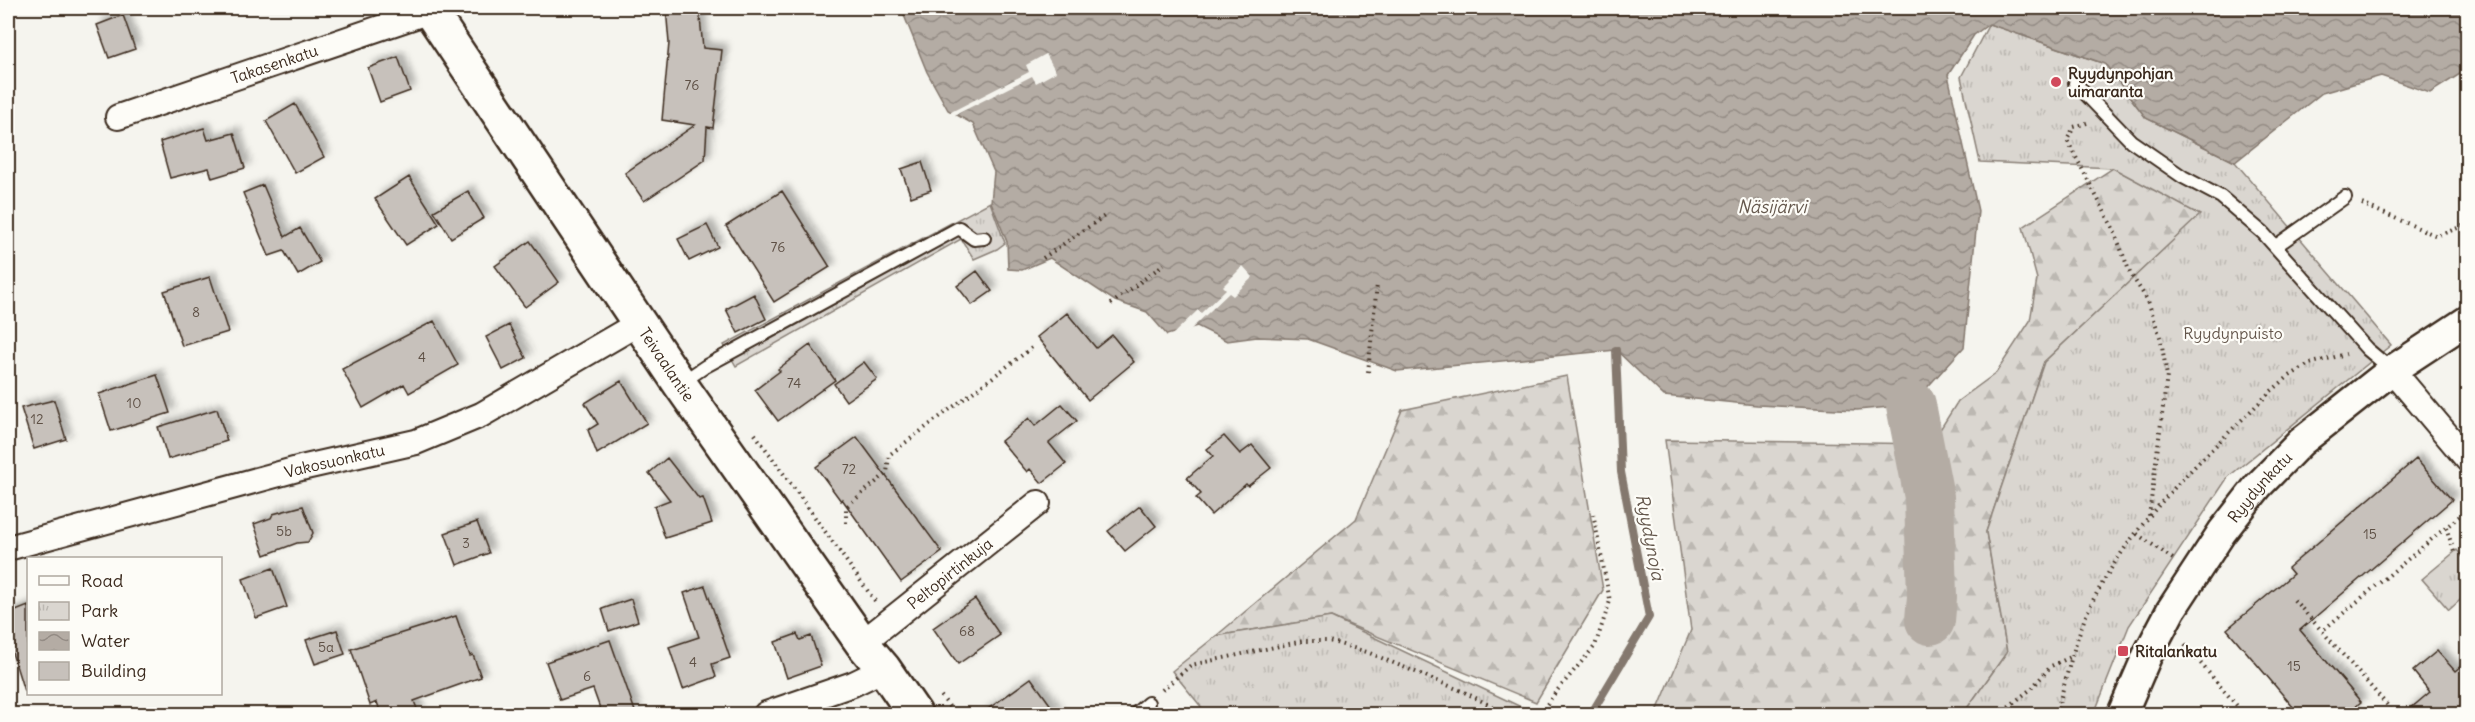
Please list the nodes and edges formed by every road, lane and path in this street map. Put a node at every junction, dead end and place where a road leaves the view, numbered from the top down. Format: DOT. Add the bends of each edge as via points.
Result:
graph roads {
  1 [pos="429,9"];
  2 [pos="2075,83"];
  3 [pos="2107,116"];
  4 [pos="118,117"];
  5 [pos="2345,197"];
  6 [pos="1106,215"];
  7 [pos="2468,224"];
  8 [pos="984,238"];
  9 [pos="2276,246"];
  10 [pos="1043,258"];
  11 [pos="1164,264"];
  12 [pos="1377,284"];
  13 [pos="1111,304"];
  14 [pos="2468,320"];
  15 [pos="639,323"];
  16 [pos="1033,347"];
  17 [pos="2367,349"];
  18 [pos="2392,370"];
  19 [pos="1368,372"];
  20 [pos="680,384"];
  21 [pos="2468,460"];
  22 [pos="1038,502"];
  23 [pos="2468,509"];
  24 [pos="1593,513"];
  25 [pos="2149,517"];
  26 [pos="846,523"];
  27 [pos="2445,527"];
  28 [pos="2137,534"];
  29 [pos="8,548"];
  30 [pos="2454,552"];
  31 [pos="2199,568"];
  32 [pos="2294,600"];
  33 [pos="2165,622"];
  34 [pos="2322,631"];
  35 [pos="862,643"];
  36 [pos="2073,656"];
  37 [pos="884,669"];
  38 [pos="1148,703"];
  39 [pos="766,714"];
  40 [pos="915,714"];
  41 [pos="1136,714"];
  42 [pos="1507,714"];
  43 [pos="1540,714"];
  44 [pos="1999,714"];
  45 [pos="2056,714"];
  46 [pos="2122,714"];
  47 [pos="2244,714"];
  48 [pos="2395,714"];
  1 -- 4 [label="street, Takasenkatu"];
  1 -- 15 [label="main road, Teivaalantie"];
  2 -- 3 [label="lane"];
  3 -- 9 [label="lane" via="2131,141 2221,198"];
  3 -- 25 [label="path" via="2074,127 2067,140 2113,228 2130,273 2148,301 2161,340 2167,376"];
  5 -- 7 [label="path" via="2437,236"];
  5 -- 9 [label="lane"];
  6 -- 10 [label="path"];
  8 -- 20 [label="lane" via="974,239 959,228 706,366"];
  9 -- 17 [label="lane"];
  11 -- 13 [label="path"];
  12 -- 19 [label="path"];
  14 -- 18 [label="street, Ryydynkatu"];
  15 -- 20 [label="main road, Teivaalantie"];
  15 -- 29 [label="street, Vakosuonkatu" via="481,415 416,442 301,468"];
  16 -- 26 [label="path" via="889,455 886,473 846,507"];
  17 -- 18 [label="lane"];
  17 -- 25 [label="path" via="2309,364 2288,377"];
  18 -- 21 [label="street"];
  18 -- 31 [label="street, Ryydynkatu" via="2294,449 2258,486"];
  20 -- 35 [label="main road, Teivaalantie"];
  22 -- 35 [label="street, Peltopirtinkuja"];
  23 -- 27 [label="path"];
  24 -- 43 [label="path" via="1610,601 1595,646"];
  25 -- 28 [label="path"];
  27 -- 30 [label="path"];
  27 -- 34 [label="path"];
  28 -- 31 [label="path" via="2179,562"];
  28 -- 36 [label="path" via="2117,558 2096,595"];
  31 -- 33 [label="street, Ryydynkatu"];
  32 -- 34 [label="path"];
  33 -- 46 [label="street, Ryydynkatu"];
  33 -- 47 [label="path"];
  34 -- 48 [label="path"];
  35 -- 37 [label="main road, Teivaalantie"];
  36 -- 44 [label="path" via="2051,666 2031,689"];
  36 -- 45 [label="path"];
  37 -- 39 [label="street"];
  37 -- 40 [label="main road, Teivaalantie"];
  38 -- 41 [label="lane"];
  38 -- 42 [label="path" via="1191,665 1303,640 1329,640 1464,692"];
}
